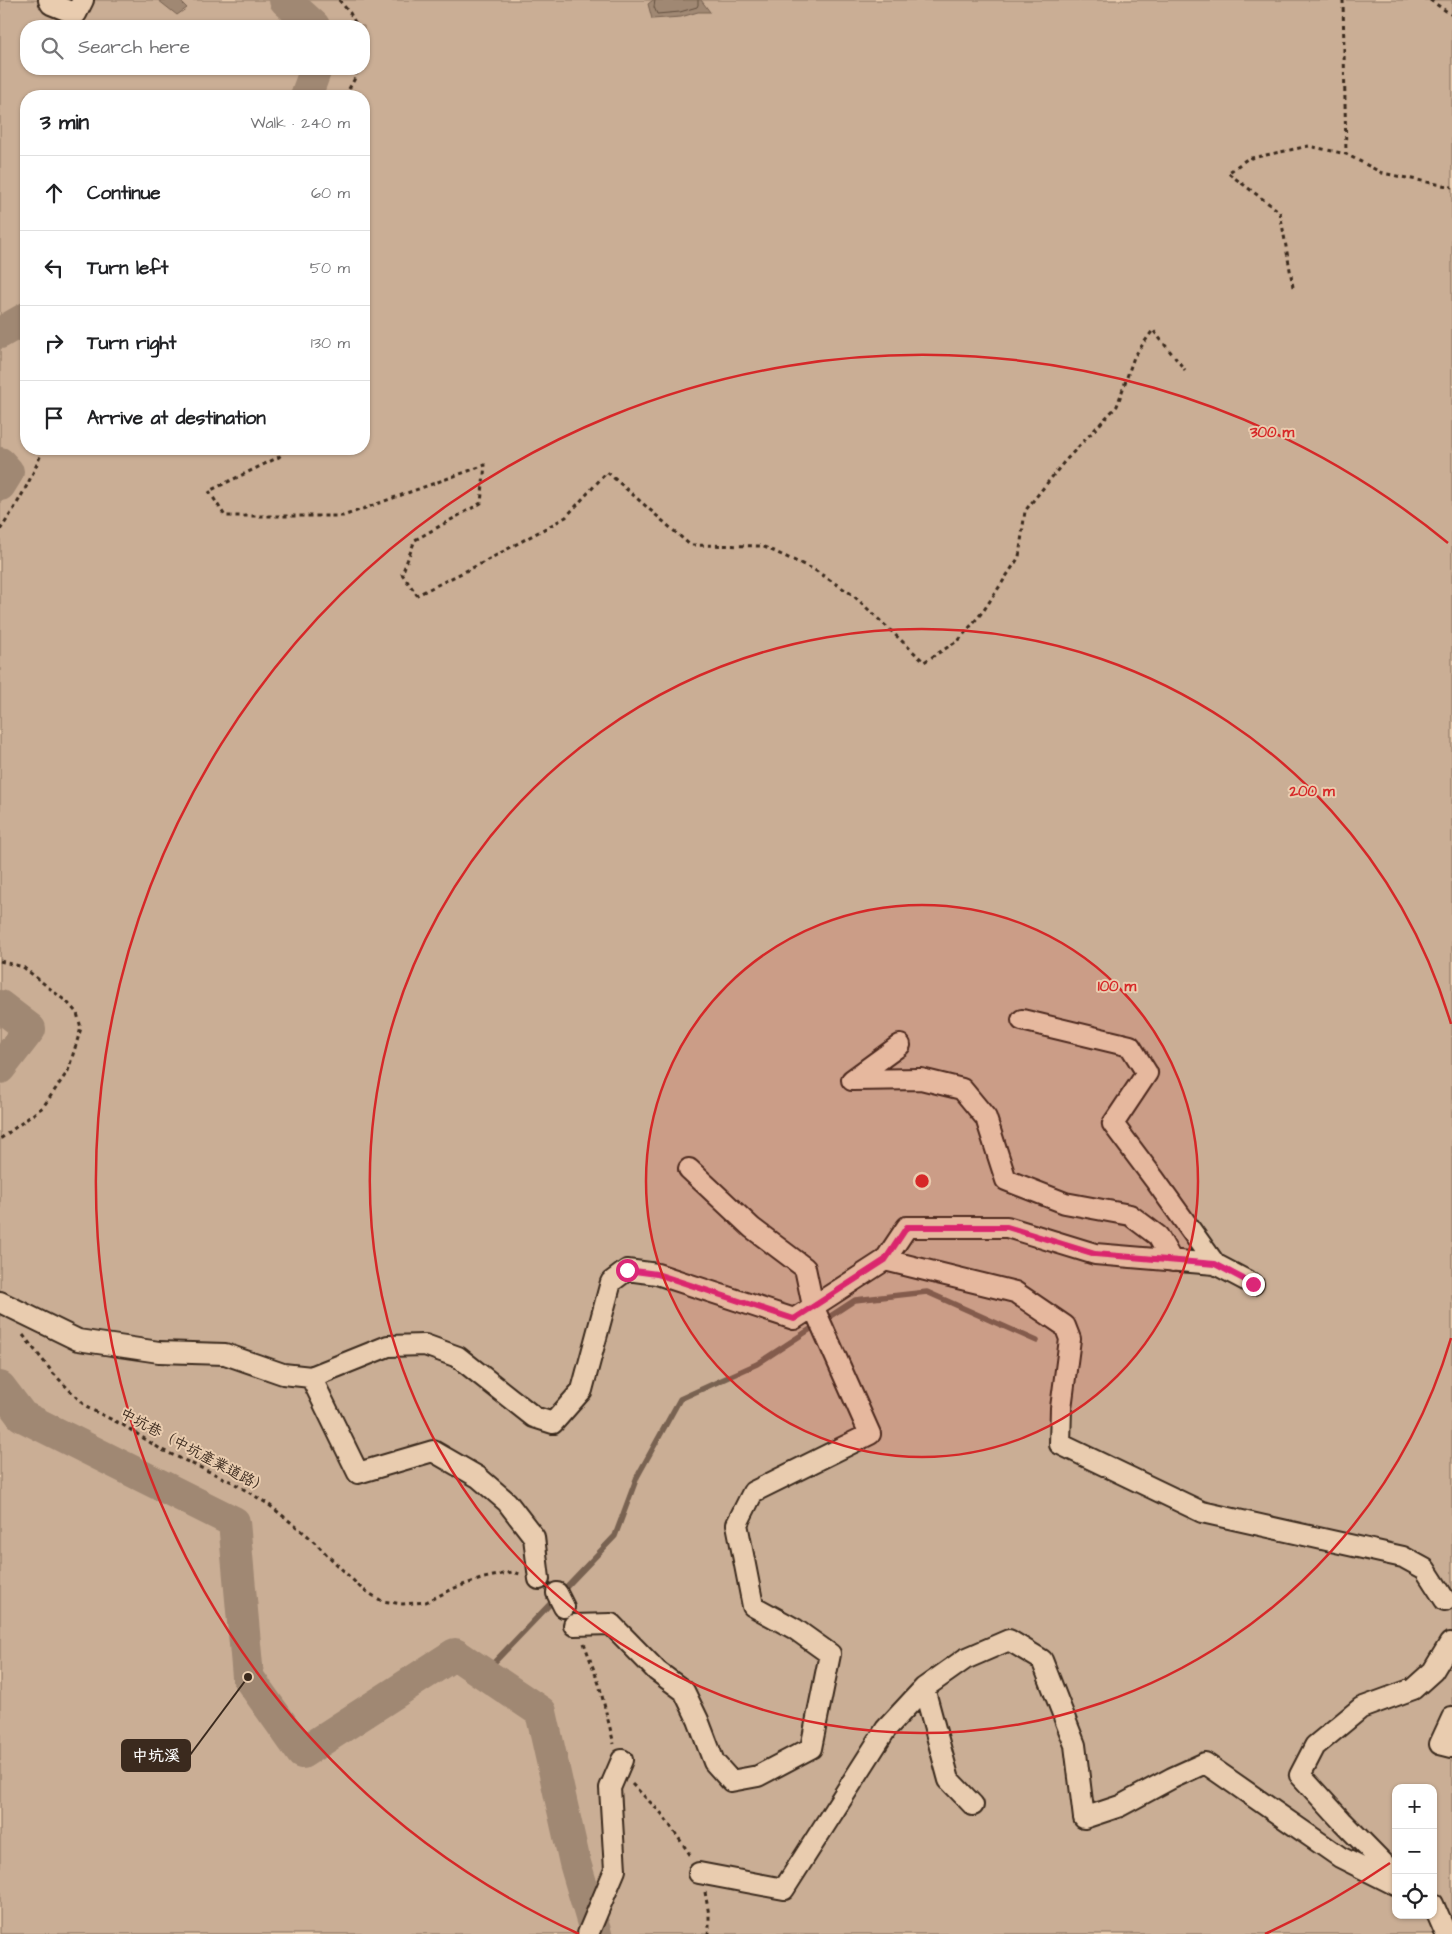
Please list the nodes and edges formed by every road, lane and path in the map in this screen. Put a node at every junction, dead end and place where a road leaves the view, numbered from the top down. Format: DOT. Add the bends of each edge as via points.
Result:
graph roads {
  1 [pos="49,0"];
  2 [pos="83,0"];
  3 [pos="340,0"];
  4 [pos="1343,0"];
  5 [pos="1430,0"];
  6 [pos="1452,15"];
  7 [pos="354,20"];
  8 [pos="356,75"];
  9 [pos="348,90"];
  10 [pos="1346,154"];
  11 [pos="1452,187"];
  12 [pos="1293,287"];
  13 [pos="1185,370"];
  14 [pos="42,455"];
  15 [pos="280,455"];
  16 [pos="0,530"];
  17 [pos="0,961"];
  18 [pos="1022,1020"];
  19 [pos="900,1045"];
  20 [pos="0,1139"];
  21 [pos="689,1169"];
  22 [pos="885,1260"];
  23 [pos="1172,1261"];
  24 [pos="1215,1264"];
  25 [pos="1253,1284"];
  26 [pos="0,1302"];
  27 [pos="814,1309"];
  28 [pos="20,1330"];
  29 [pos="311,1377"];
  30 [pos="539,1579"];
  31 [pos="1445,1600"];
  32 [pos="574,1625"];
  33 [pos="1452,1644"];
  34 [pos="924,1688"];
  35 [pos="1452,1718"];
  36 [pos="1452,1747"];
  37 [pos="622,1760"];
  38 [pos="973,1805"];
  39 [pos="699,1873"];
  40 [pos="1394,1874"];
  41 [pos="1392,1883"];
  42 [pos="1437,1913"];
  43 [pos="588,1934"];
  44 [pos="1446,1934"];
  1 -- 2 [label="street" via="51,4 76,14"];
  3 -- 7 [label="path"];
  4 -- 10 [label="path"];
  5 -- 6 [label="path"];
  8 -- 9 [label="path"];
  10 -- 11 [label="path" via="1382,173"];
  10 -- 12 [label="path" via="1308,146 1247,159 1228,173 1280,212"];
  13 -- 15 [label="path" via="1153,330 1134,357 1117,406 1064,462 1025,511 1019,557 984,610 959,640 924,662 854,595 813,569 762,546 690,545 607,472 566,517 417,595 402,574 415,540 481,503 485,465 343,516 225,516 209,491"];
  14 -- 16 [label="path" via="16,507"];
  17 -- 20 [label="path" via="23,967 68,1003 77,1013 81,1028 68,1071 43,1107"];
  18 -- 24 [label="street" via="1130,1046 1147,1072 1113,1124"];
  19 -- 23 [label="street" via="852,1080 921,1079 962,1089 986,1118 1006,1180 1065,1202 1130,1215 1158,1236"];
  21 -- 27 [label="street" via="752,1228 805,1268"];
  22 -- 23 [label="street" via="907,1227 1007,1227 1095,1254"];
  22 -- 27 [label="street"];
  22 -- 31 [label="street" via="1015,1292 1065,1326 1070,1339 1060,1408 1060,1444 1202,1512 1403,1557 1426,1569"];
  23 -- 24 [label="street"];
  24 -- 25 [label="street"];
  26 -- 29 [label="street" via="78,1340 159,1352 225,1354 283,1374"];
  27 -- 29 [label="street" via="794,1319 657,1274 627,1270 611,1282 582,1390 553,1423 534,1417 458,1357 425,1345 388,1346"];
  27 -- 32 [label="street" via="870,1434 753,1492 736,1524 753,1606 795,1629 830,1654 811,1748 758,1776 731,1781 714,1762 684,1691 657,1671 611,1624"];
  28 -- 30 [label="path, 中坑巷（中坑產業道路）" via="86,1407 268,1504 308,1536 362,1589 382,1601 403,1604 426,1602 457,1587 512,1572"];
  29 -- 30 [label="street" via="358,1473 433,1451 478,1477 507,1502 534,1537"];
  33 -- 40 [label="street" via="1433,1671 1413,1688 1361,1708 1315,1746 1300,1774"];
  34 -- 38 [label="street" via="949,1780"];
  34 -- 39 [label="street" via="886,1729 784,1890"];
  34 -- 41 [label="street" via="965,1659 1009,1640 1042,1660 1076,1746 1084,1818 1120,1806 1205,1763 1340,1857"];
  35 -- 36 [label="street" via="1440,1744"];
  37 -- 43 [label="street" via="610,1788 615,1870"];
  42 -- 44 [label="street"];
}
